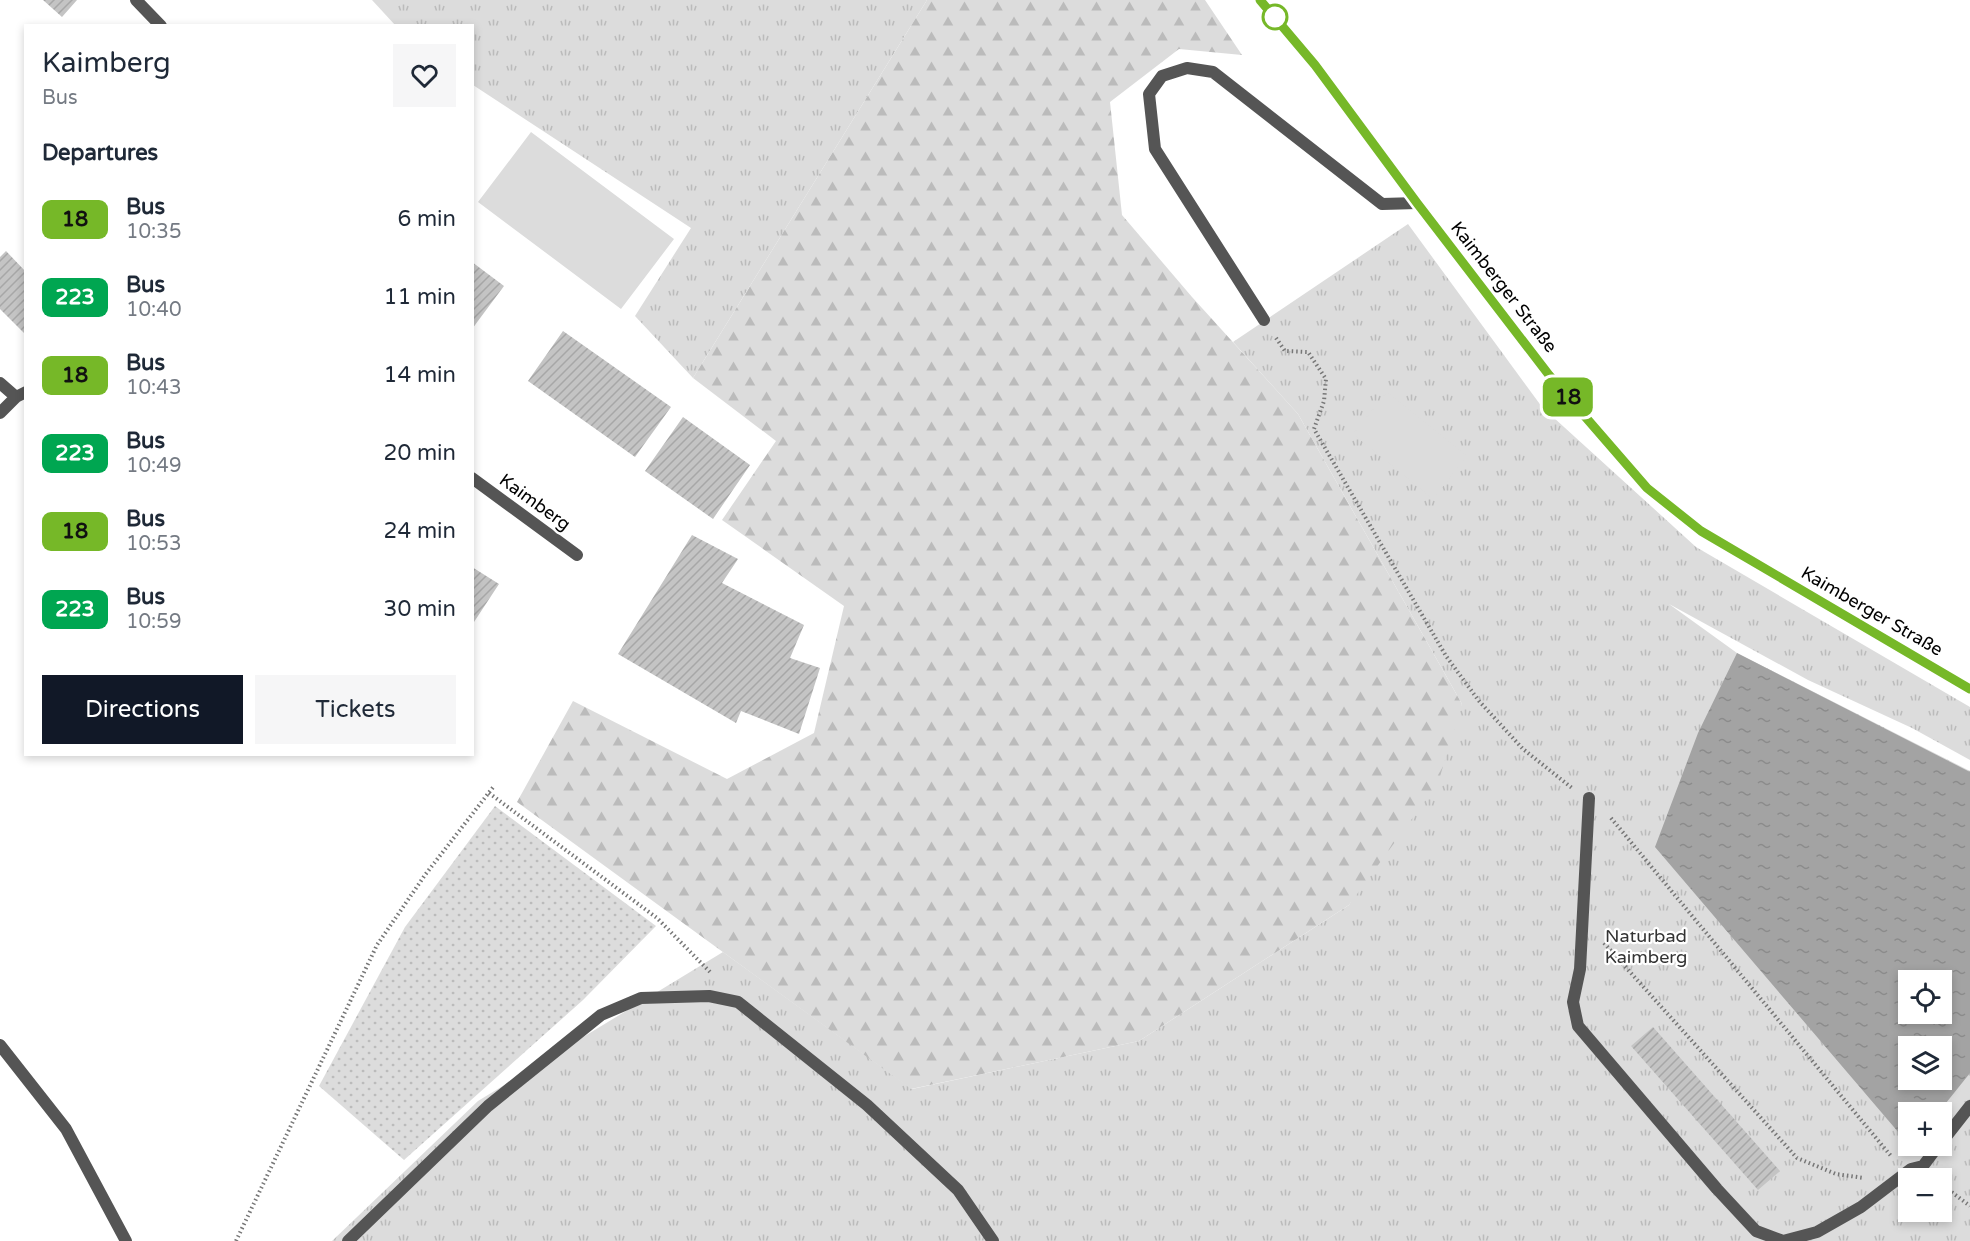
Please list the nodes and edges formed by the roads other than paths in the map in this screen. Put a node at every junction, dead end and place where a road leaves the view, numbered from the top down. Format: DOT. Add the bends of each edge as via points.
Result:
graph roads {
  1 [pos="136,0"];
  2 [pos="1260,0"];
  3 [pos="159,24"];
  4 [pos="1417,203"];
  5 [pos="1264,320"];
  6 [pos="0,384"];
  7 [pos="21,394"];
  8 [pos="0,413"];
  9 [pos="474,479"];
  10 [pos="577,555"];
  11 [pos="1970,689"];
  12 [pos="1589,798"];
  13 [pos="0,1045"];
  14 [pos="1970,1106"];
  15 [pos="1952,1129"];
  16 [pos="1931,1156"];
  17 [pos="126,1241"];
  18 [pos="348,1241"];
  19 [pos="993,1241"];
  1 -- 3 [label="street"];
  2 -- 4 [label="main road, Kaimberger Straße" via="1315,65"];
  4 -- 5 [label="street" via="1382,204 1213,72 1187,68 1162,76 1149,94 1155,149"];
  4 -- 11 [label="main road, Kaimberger Straße" via="1549,375 1647,488 1701,531"];
  6 -- 7 [label="street"];
  7 -- 8 [label="street"];
  9 -- 10 [label="street, Kaimberg"];
  12 -- 16 [label="street" via="1580,969 1573,1002 1578,1026 1756,1231 1783,1241 1817,1232 1861,1207 1911,1169 1923,1166"];
  13 -- 17 [label="street" via="66,1129"];
  14 -- 15 [label="street"];
  18 -- 19 [label="street" via="489,1106 601,1015 641,998 709,996 738,1002 867,1106 958,1190"];
}
